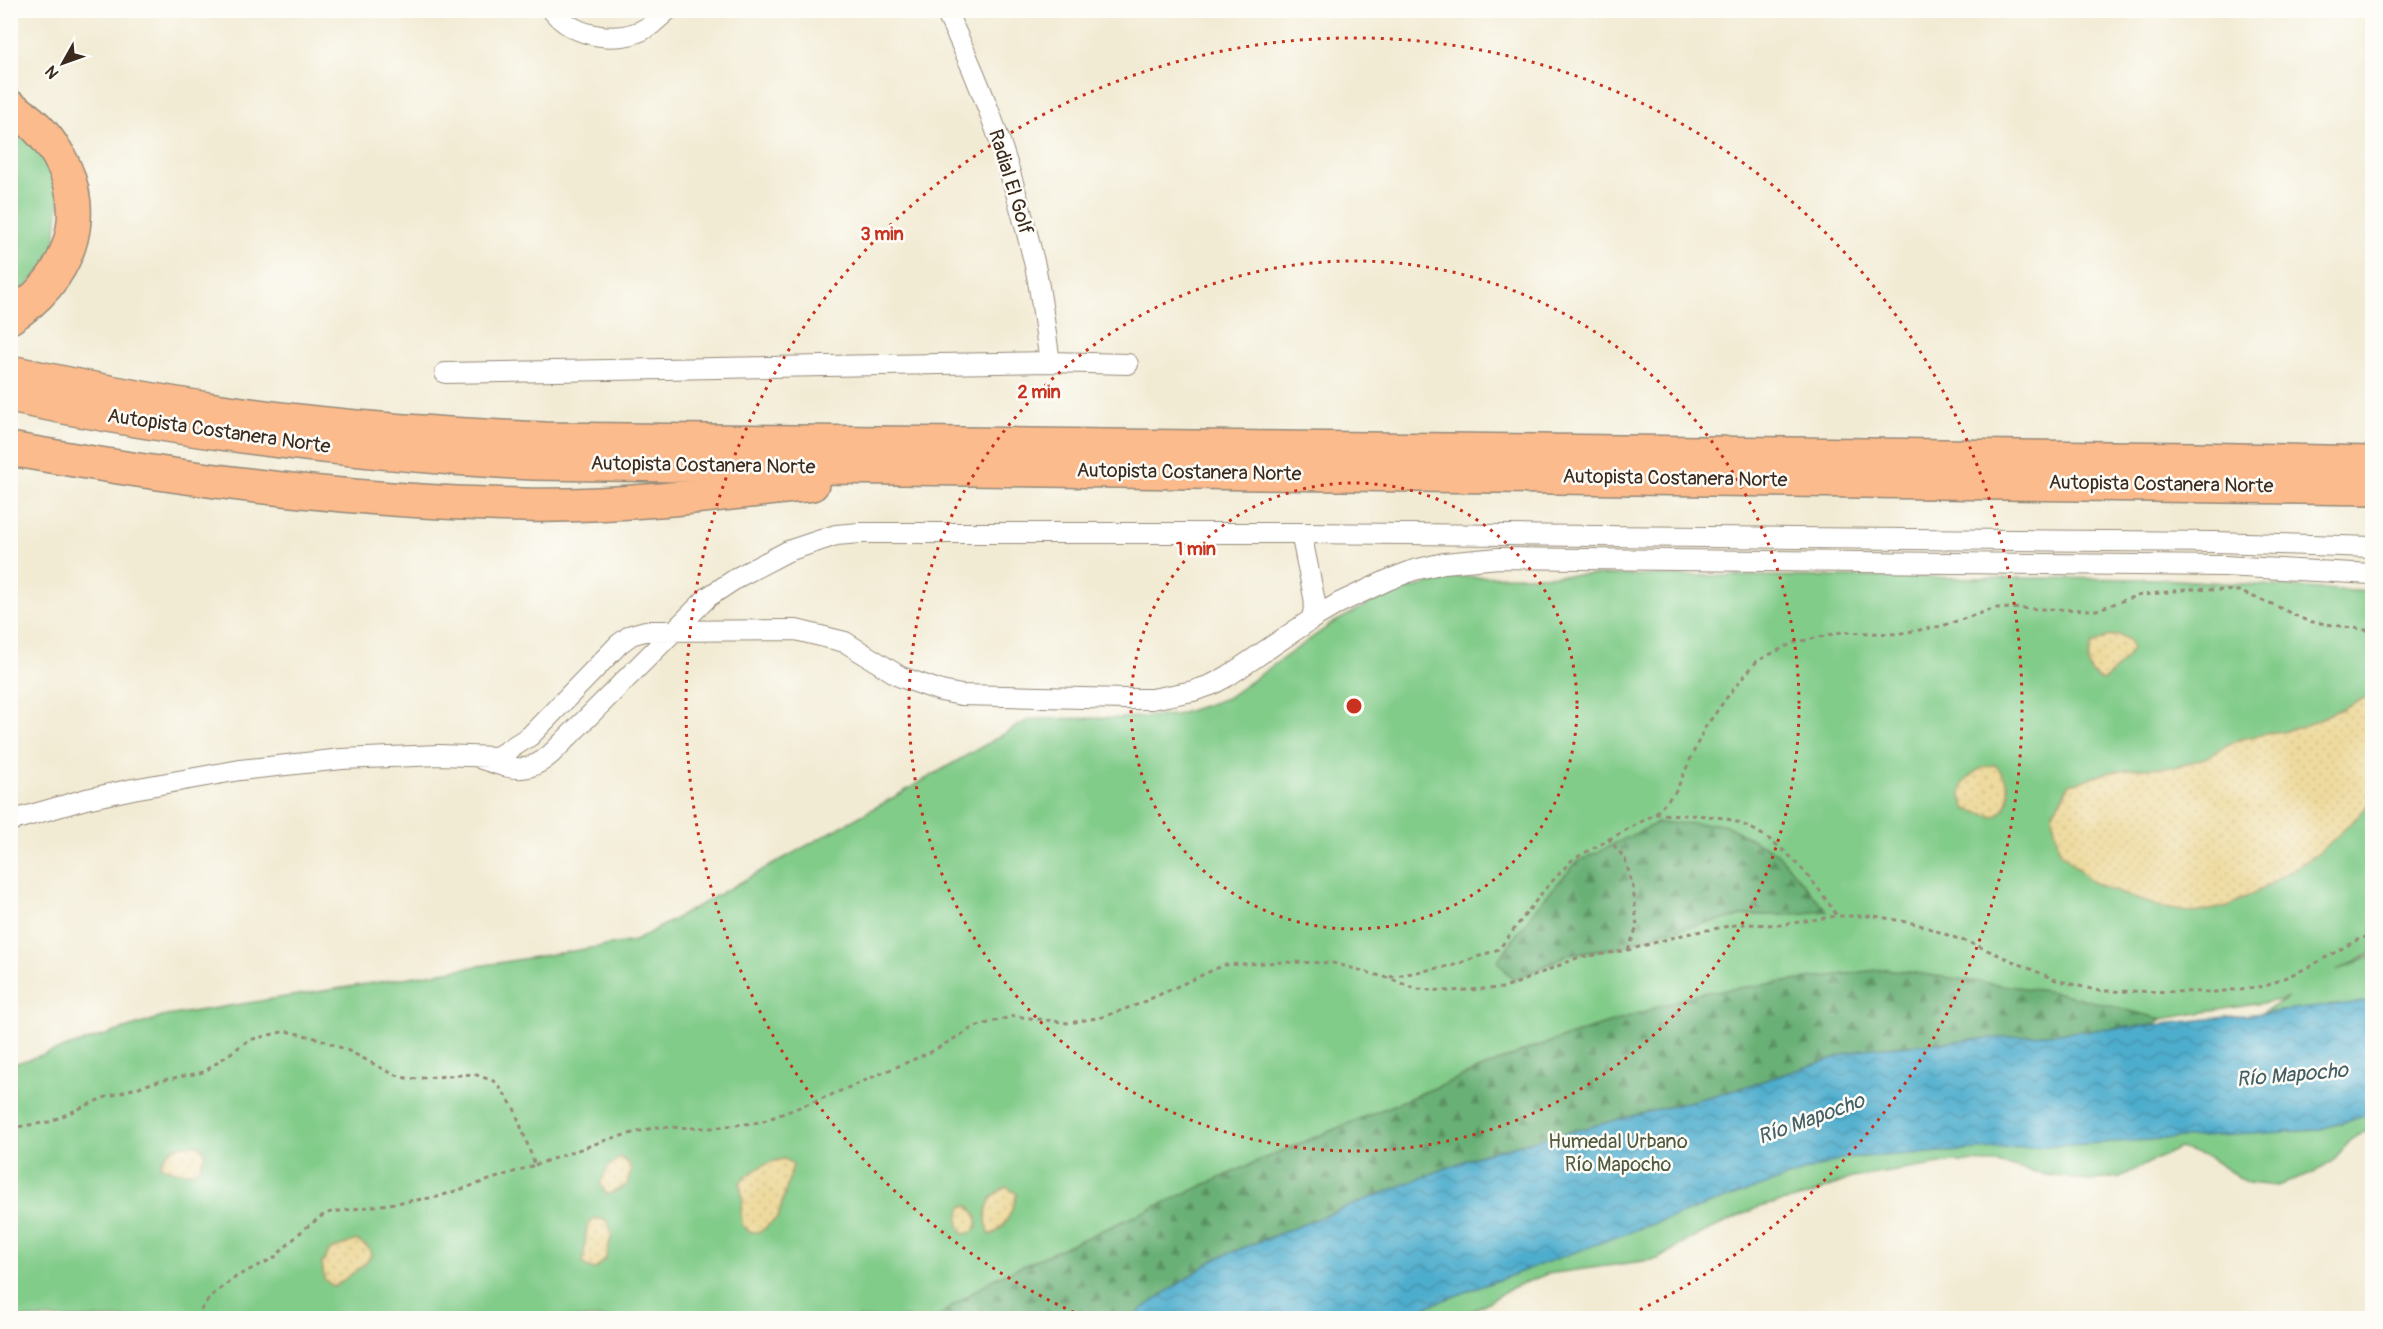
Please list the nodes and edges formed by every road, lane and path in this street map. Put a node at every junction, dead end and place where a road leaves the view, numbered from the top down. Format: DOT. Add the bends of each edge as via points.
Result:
graph roads {
  1 [pos="552,10"];
  2 [pos="668,10"];
  3 [pos="945,10"];
  4 [pos="10,107"];
  5 [pos="10,317"];
  6 [pos="1050,362"];
  7 [pos="1128,364"];
  8 [pos="10,372"];
  9 [pos="445,373"];
  10 [pos="10,396"];
  11 [pos="10,435"];
  12 [pos="2373,442"];
  13 [pos="10,449"];
  14 [pos="2111,459"];
  15 [pos="2373,463"];
  16 [pos="915,469"];
  17 [pos="198,477"];
  18 [pos="2238,485"];
  19 [pos="2373,488"];
  20 [pos="2373,509"];
  21 [pos="1301,533"];
  22 [pos="2368,546"];
  23 [pos="2366,574"];
  24 [pos="1312,620"];
  25 [pos="675,629"];
  26 [pos="2373,631"];
  27 [pos="479,758"];
  28 [pos="1655,814"];
  29 [pos="10,821"];
  30 [pos="1608,838"];
  31 [pos="1837,916"];
  32 [pos="2373,935"];
  33 [pos="1628,950"];
  34 [pos="1388,978"];
  35 [pos="10,1128"];
  36 [pos="535,1165"];
  37 [pos="195,1318"];
  1 -- 2 [label="street" via="577,30 601,37 626,35 649,26"];
  3 -- 6 [label="street, Radial El Golf" via="972,69 1008,168 1035,268"];
  4 -- 5 [label="highway" via="27,118 55,150 68,176 74,206 71,238 61,266 35,298"];
  6 -- 7 [label="street"];
  6 -- 9 [label="street"];
  8 -- 14 [label="highway, Autopista Costanera Norte" via="166,403 278,419 534,438"];
  10 -- 16 [label="highway, Autopista Costanera Norte" via="213,434 449,459"];
  11 -- 17 [label="highway"];
  12 -- 14 [label="highway" via="2239,447"];
  13 -- 17 [label="highway" via="142,472"];
  14 -- 15 [label="highway, Autopista Costanera Norte"];
  16 -- 17 [label="highway" via="672,499 525,506 368,496"];
  16 -- 18 [label="highway, Autopista Costanera Norte"];
  18 -- 19 [label="highway, Autopista Costanera Norte"];
  18 -- 20 [label="highway"];
  21 -- 22 [label="street"];
  21 -- 24 [label="street" via="1315,602"];
  21 -- 25 [label="street" via="836,535 788,551 740,576 708,597"];
  22 -- 23 [label="street"];
  23 -- 24 [label="street" via="2224,566 1499,558 1414,570 1361,592"];
  24 -- 25 [label="street" via="1211,685 1152,699 961,695 901,677 845,642 806,632"];
  25 -- 27 [label="street" via="645,631 625,639 530,736 497,757"];
  25 -- 27 [label="street" via="545,759 531,766 510,768"];
  26 -- 28 [label="path" via="2307,621 2238,591 2191,590 2136,596 2096,609 1996,608 1942,626 1896,634 1842,632 1793,643 1757,661 1730,693 1704,729 1676,791"];
  27 -- 29 [label="street" via="439,755 342,759 240,770 123,791"];
  28 -- 30 [label="path"];
  28 -- 31 [label="path" via="1733,820 1764,837 1801,866"];
  30 -- 33 [label="path" via="1625,859 1633,887 1636,927"];
  30 -- 34 [label="path" via="1572,860 1498,949 1455,965"];
  31 -- 32 [label="path" via="1875,916 1917,924 2056,980 2099,991 2146,993 2216,992 2266,986"];
  31 -- 33 [label="path" via="1780,925 1740,924"];
  33 -- 34 [label="path" via="1577,958 1505,988 1416,989"];
  34 -- 36 [label="path" via="1333,963 1224,964 1102,1017 1069,1023 1014,1016 974,1027 931,1052 761,1122 711,1128 657,1127"];
  35 -- 36 [label="path" via="49,1122 103,1098 204,1072 249,1040 286,1031 320,1039 409,1079 474,1074 496,1082 514,1108"];
  36 -- 37 [label="path" via="437,1197 326,1213 274,1258 237,1276 211,1296"];
}
